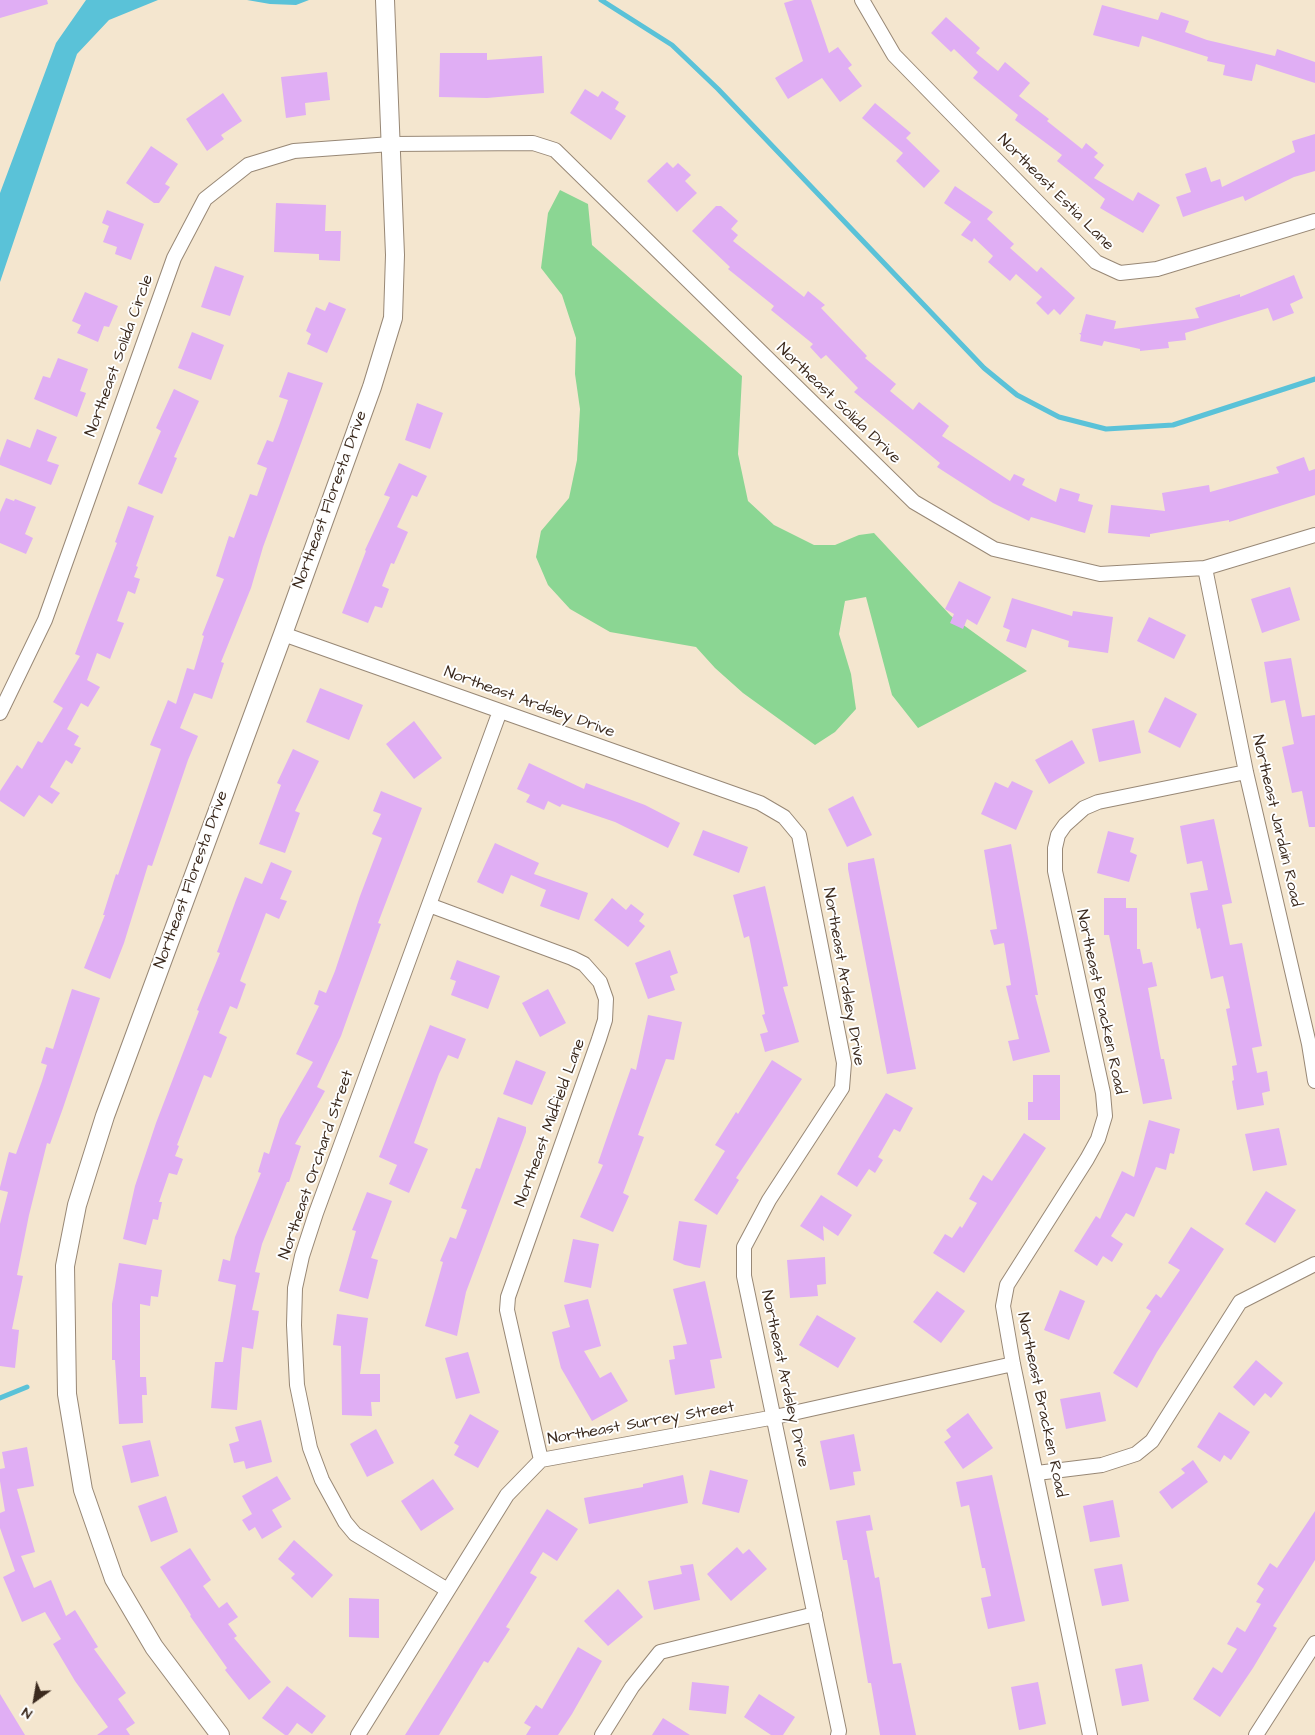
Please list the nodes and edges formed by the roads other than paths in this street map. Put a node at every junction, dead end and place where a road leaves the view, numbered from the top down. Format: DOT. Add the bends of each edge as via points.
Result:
graph roads {
  1 [pos="385,0"];
  2 [pos="862,0"];
  3 [pos="391,144"];
  4 [pos="1315,221"];
  5 [pos="1315,535"];
  6 [pos="1204,568"];
  7 [pos="283,634"];
  8 [pos="500,711"];
  9 [pos="0,713"];
  10 [pos="1246,772"];
  11 [pos="429,905"];
  12 [pos="1312,1043"];
  13 [pos="1315,1081"];
  14 [pos="1315,1264"];
  15 [pos="1013,1364"];
  16 [pos="774,1417"];
  17 [pos="541,1460"];
  18 [pos="1037,1473"];
  19 [pos="446,1590"];
  20 [pos="815,1614"];
  21 [pos="1315,1642"];
  22 [pos="220,1735"];
  23 [pos="358,1735"];
  24 [pos="602,1735"];
  25 [pos="838,1735"];
  26 [pos="1090,1735"];
  27 [pos="1256,1735"];
  1 -- 3 [label="street, Northeast Floresta Drive"];
  2 -- 4 [label="street, Northeast Estia Lane" via="894,55 1096,262 1120,273 1157,269"];
  3 -- 6 [label="street, Northeast Solida Drive" via="533,143 555,150 914,502 994,549 1100,574"];
  3 -- 7 [label="street, Northeast Floresta Drive" via="395,255 393,318 372,387"];
  3 -- 9 [label="street, Northeast Solida Circle" via="294,151 248,165 205,199 174,258 45,620"];
  5 -- 6 [label="street, Northeast Solida Drive"];
  6 -- 10 [label="street, Northeast Jardain Road"];
  7 -- 8 [label="street, Northeast Ardsley Drive"];
  7 -- 22 [label="street, Northeast Floresta Drive" via="105,1116 77,1205 65,1266 67,1394 83,1490 114,1579 154,1647"];
  8 -- 11 [label="street, Northeast Orchard Street"];
  8 -- 16 [label="street, Northeast Ardsley Drive" via="760,803 784,817 799,835 844,1063 842,1088 769,1200 744,1246 744,1276"];
  10 -- 12 [label="street, Northeast Jardain Road"];
  10 -- 15 [label="street, Northeast Bracken Road" via="1098,802 1074,816 1058,835 1055,871 1103,1093 1104,1116 1098,1139 1087,1159 1007,1285 1003,1306"];
  11 -- 17 [label="street, Northeast Midfield Lane" via="572,958 592,973 606,999 605,1020 599,1039 508,1297 507,1310"];
  11 -- 19 [label="street, Northeast Orchard Street" via="316,1213 295,1288 294,1325 301,1413 322,1480 340,1514 355,1534"];
  12 -- 13 [label="street, Northeast Jardain Road"];
  14 -- 18 [label="street" via="1240,1302 1152,1441 1136,1454 1102,1464"];
  15 -- 16 [label="street, Northeast Surrey Street"];
  15 -- 18 [label="street, Northeast Bracken Road"];
  16 -- 17 [label="street, Northeast Surrey Street"];
  16 -- 20 [label="street, Northeast Ardsley Drive"];
  17 -- 19 [label="street, Northeast Surrey Street" via="507,1495"];
  18 -- 26 [label="street, Northeast Bracken Road"];
  19 -- 23 [label="street, Northeast Surrey Street"];
  20 -- 24 [label="street" via="660,1652 632,1687"];
  20 -- 25 [label="street, Northeast Ardsley Drive"];
  21 -- 27 [label="street"];
}
